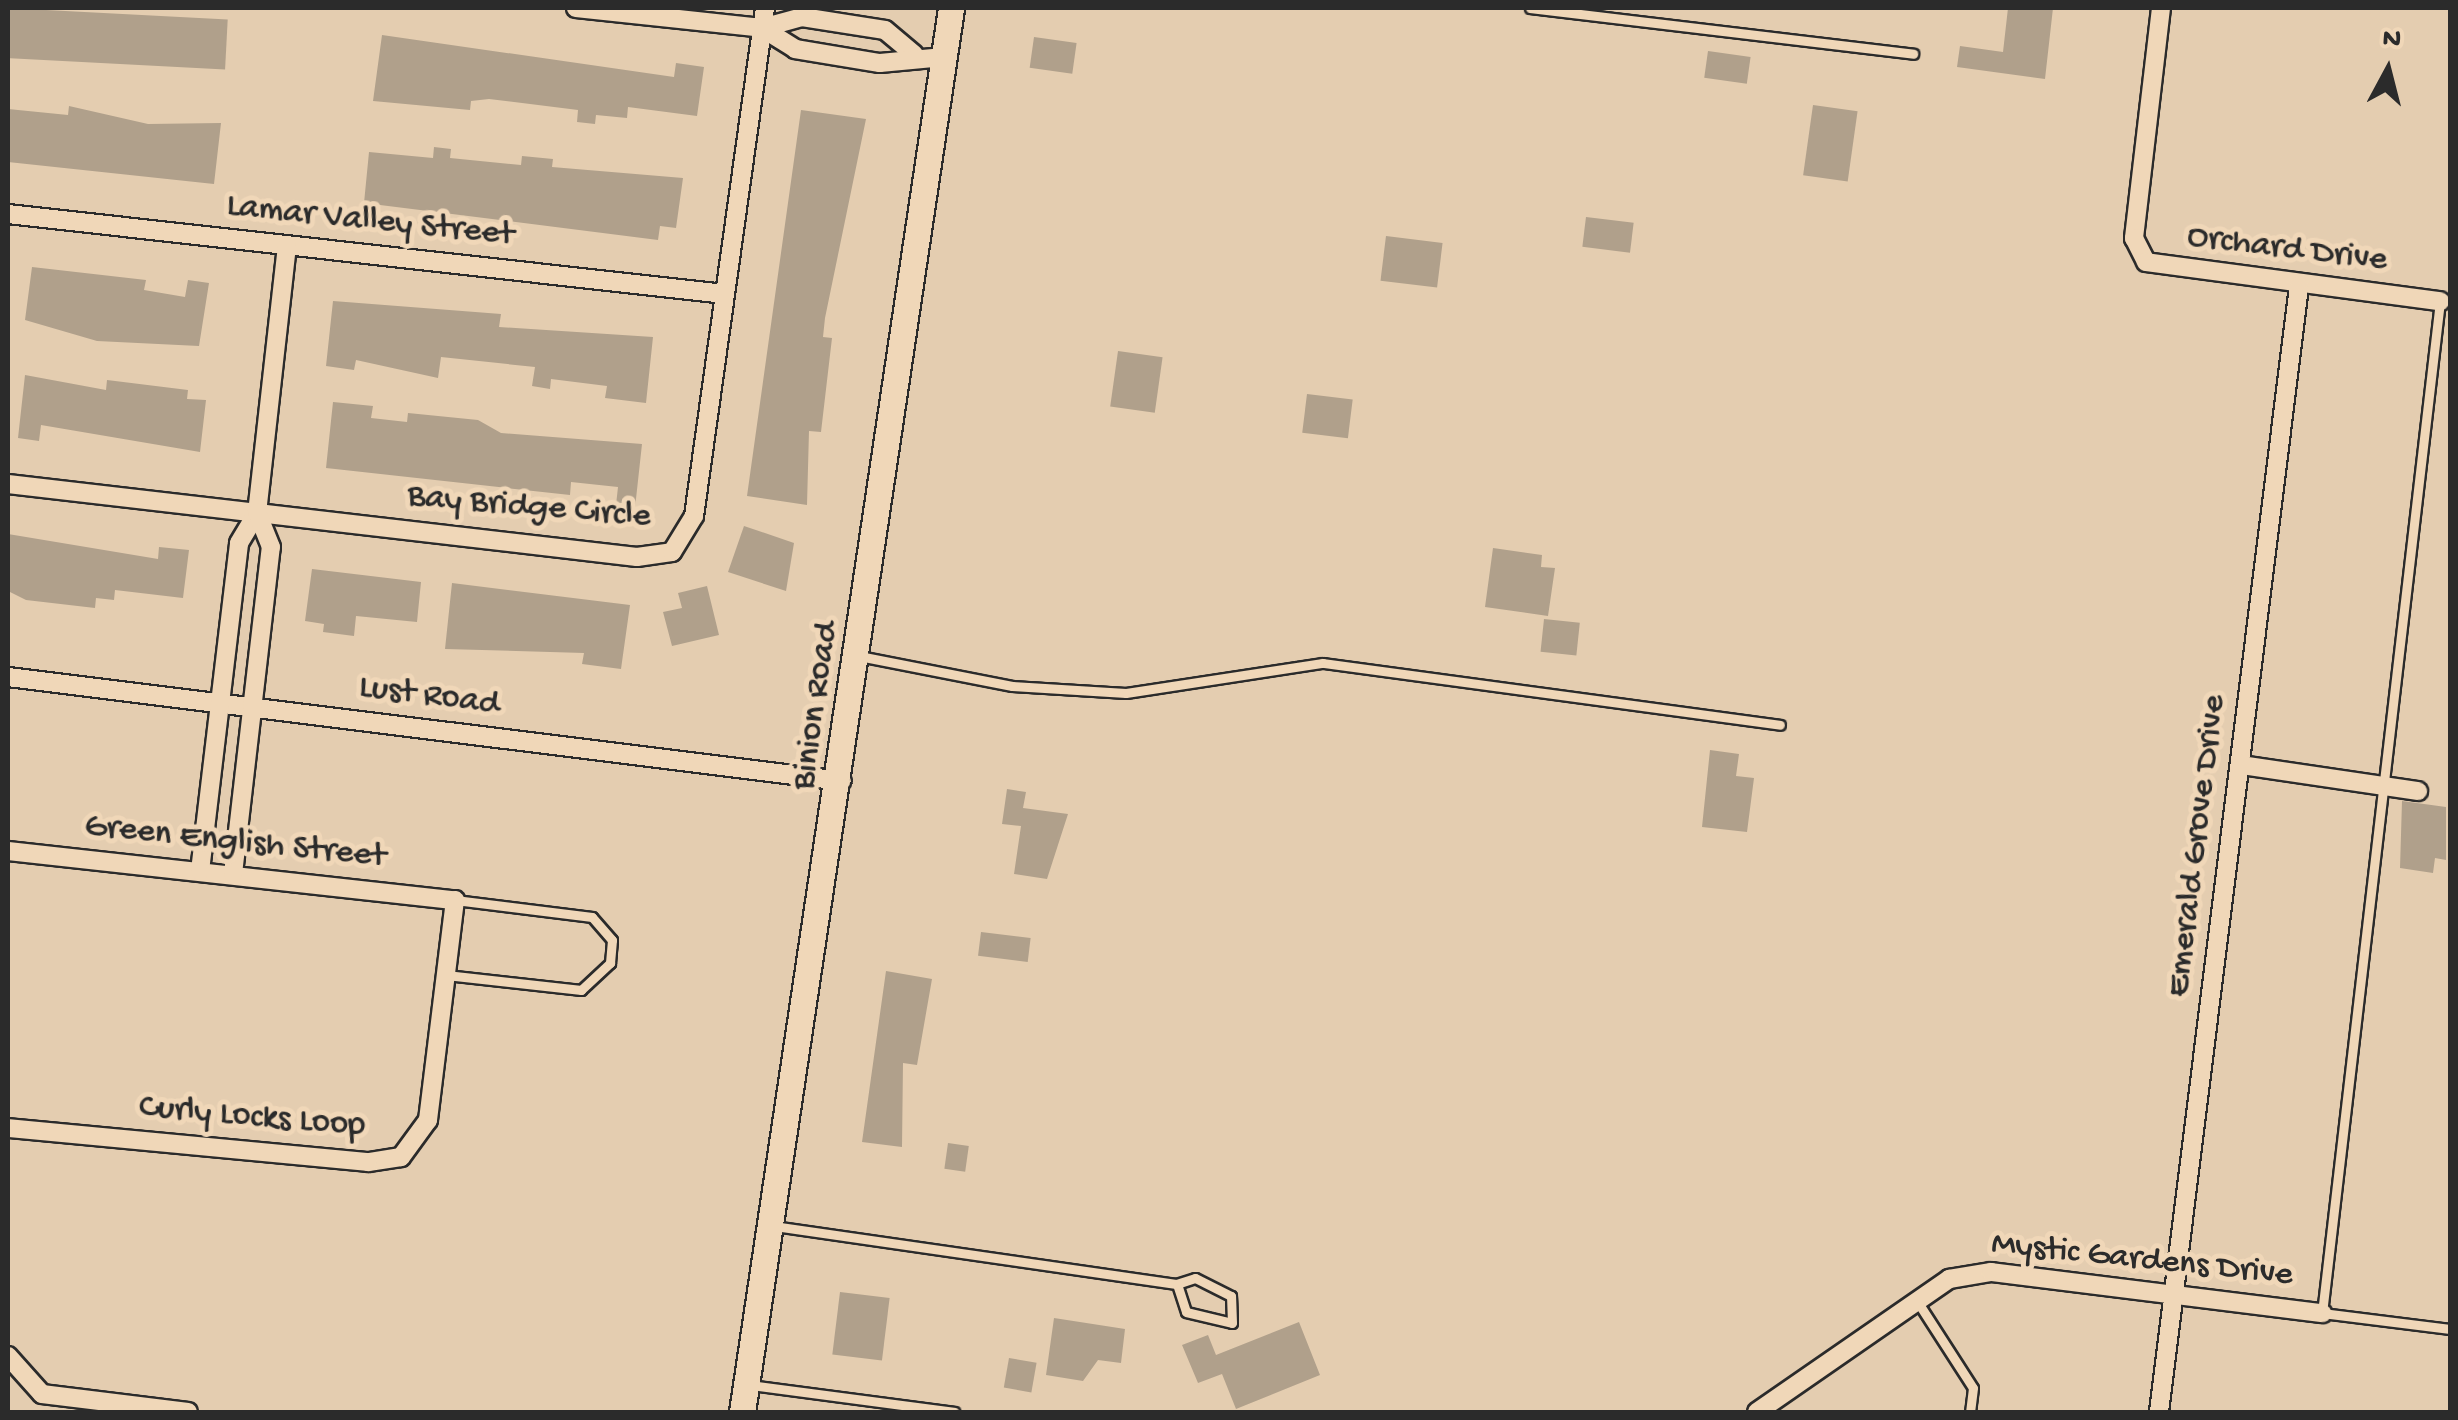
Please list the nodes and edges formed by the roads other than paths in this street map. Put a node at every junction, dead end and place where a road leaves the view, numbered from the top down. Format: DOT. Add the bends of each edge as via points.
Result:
graph roads {
  1 [pos="576,8"];
  2 [pos="765,8"];
  3 [pos="951,8"];
  4 [pos="1530,8"];
  5 [pos="2161,8"];
  6 [pos="762,28"];
  7 [pos="914,54"];
  8 [pos="1913,54"];
  9 [pos="944,58"];
  10 [pos="8,214"];
  11 [pos="287,246"];
  12 [pos="2299,286"];
  13 [pos="725,294"];
  14 [pos="2440,302"];
  15 [pos="8,484"];
  16 [pos="257,513"];
  17 [pos="859,656"];
  18 [pos="8,677"];
  19 [pos="220,704"];
  20 [pos="251,708"];
  21 [pos="1780,725"];
  22 [pos="2241,765"];
  23 [pos="842,781"];
  24 [pos="2381,786"];
  25 [pos="2418,791"];
  26 [pos="8,850"];
  27 [pos="200,871"];
  28 [pos="233,874"];
  29 [pos="455,900"];
  30 [pos="446,975"];
  31 [pos="8,1128"];
  32 [pos="772,1226"];
  33 [pos="1176,1284"];
  34 [pos="2177,1295"];
  35 [pos="1916,1301"];
  36 [pos="2322,1314"];
  37 [pos="2450,1329"];
  38 [pos="8,1356"];
  39 [pos="747,1384"];
  40 [pos="188,1412"];
  41 [pos="742,1412"];
  42 [pos="954,1412"];
  43 [pos="1759,1412"];
  44 [pos="1970,1412"];
  45 [pos="2159,1412"];
  1 -- 6 [label="street"];
  2 -- 6 [label="street, Bay Bridge Circle"];
  3 -- 9 [label="main road, Binion Road"];
  4 -- 8 [label="lane"];
  5 -- 12 [label="street, Orchard Drive" via="2134,238 2146,262"];
  6 -- 7 [label="street" via="795,49 880,63"];
  6 -- 7 [label="street" via="802,17 885,30"];
  6 -- 13 [label="street, Bay Bridge Circle"];
  7 -- 9 [label="street"];
  9 -- 17 [label="main road, Binion Road"];
  10 -- 11 [label="street, Lamar Valley Street"];
  11 -- 13 [label="street, Lamar Valley Street"];
  11 -- 16 [label="street"];
  12 -- 14 [label="street, Orchard Drive"];
  12 -- 22 [label="street, Emerald Grove Drive"];
  13 -- 16 [label="street, Bay Bridge Circle" via="694,516 672,552 638,557"];
  14 -- 24 [label="lane"];
  15 -- 16 [label="street, Bay Bridge Circle"];
  16 -- 19 [label="street" via="238,543"];
  16 -- 20 [label="street" via="270,547"];
  17 -- 21 [label="lane" via="1012,686 1126,693 1288,662 1339,664"];
  17 -- 23 [label="main road, Binion Road"];
  18 -- 19 [label="street, Lust Road"];
  19 -- 20 [label="street, Lust Road"];
  19 -- 27 [label="street"];
  20 -- 23 [label="street, Lust Road"];
  20 -- 28 [label="street"];
  22 -- 24 [label="street"];
  22 -- 34 [label="street, Emerald Grove Drive"];
  23 -- 32 [label="main road, Binion Road"];
  24 -- 25 [label="street"];
  24 -- 36 [label="lane"];
  26 -- 27 [label="street, Green English Street"];
  27 -- 28 [label="street, Green English Street"];
  28 -- 29 [label="street, Green English Street"];
  29 -- 30 [label="street, Curly Locks Loop"];
  29 -- 30 [label="lane" via="592,917 612,940 610,963 581,990"];
  30 -- 31 [label="street, Curly Locks Loop" via="424,1136 402,1156 368,1162"];
  32 -- 33 [label="lane"];
  32 -- 39 [label="main road, Binion Road"];
  33 -- 33 [label="lane" via="1186,1312 1232,1322 1232,1296 1194,1278"];
  34 -- 35 [label="street, Mystic Gardens Drive" via="1991,1272 1948,1279"];
  34 -- 36 [label="street, Mystic Gardens Drive"];
  34 -- 45 [label="street, Emerald Grove Drive"];
  35 -- 43 [label="street, Mystic Gardens Drive"];
  35 -- 44 [label="lane" via="1973,1388"];
  36 -- 37 [label="lane"];
  38 -- 40 [label="street" via="42,1394"];
  39 -- 41 [label="main road, Binion Road"];
  39 -- 42 [label="lane"];
}
